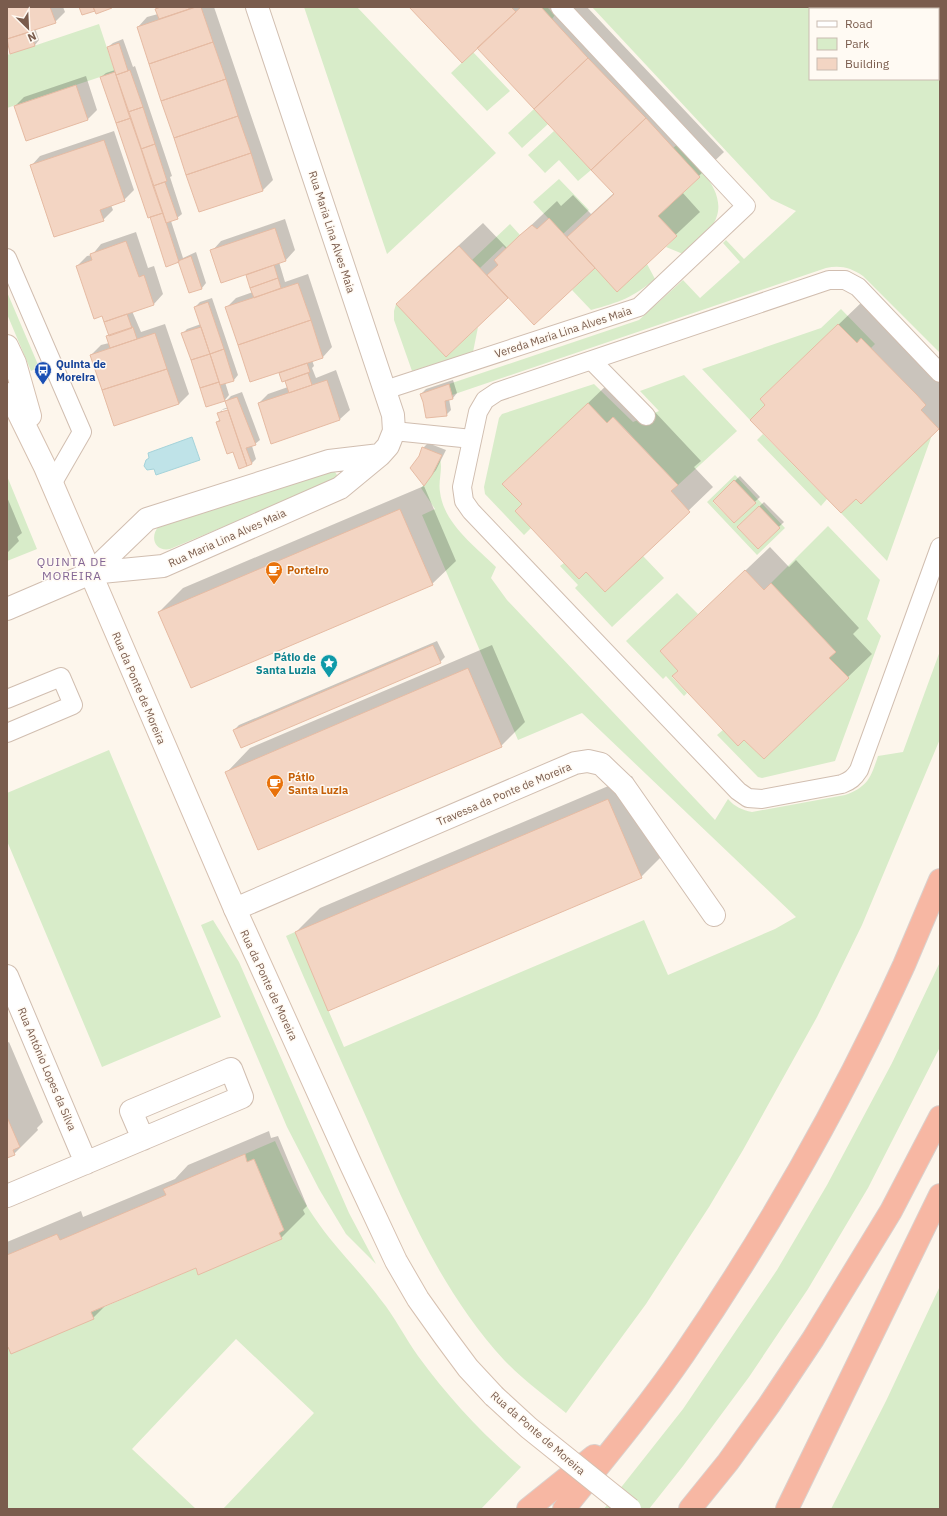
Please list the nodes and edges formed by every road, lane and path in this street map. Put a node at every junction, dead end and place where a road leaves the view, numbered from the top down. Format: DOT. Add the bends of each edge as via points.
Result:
graph roads {
  1 [pos="257,7"];
  2 [pos="560,7"];
  3 [pos="7,258"];
  4 [pos="7,346"];
  5 [pos="592,360"];
  6 [pos="940,373"];
  7 [pos="385,390"];
  8 [pos="7,394"];
  9 [pos="646,416"];
  10 [pos="394,431"];
  11 [pos="472,439"];
  12 [pos="380,455"];
  13 [pos="49,475"];
  14 [pos="940,547"];
  15 [pos="90,573"];
  16 [pos="7,609"];
  17 [pos="7,699"];
  18 [pos="7,733"];
  19 [pos="940,880"];
  20 [pos="234,909"];
  21 [pos="714,915"];
  22 [pos="7,976"];
  23 [pos="940,1116"];
  24 [pos="143,1139"];
  25 [pos="86,1163"];
  26 [pos="940,1195"];
  27 [pos="7,1196"];
  28 [pos="631,1426"];
  29 [pos="528,1509"];
  30 [pos="564,1509"];
  31 [pos="630,1509"];
  32 [pos="690,1509"];
  33 [pos="787,1509"];
  1 -- 7 [label="street, Rua Maria Lina Alves Maia"];
  2 -- 7 [label="lane, Vereda Maria Lina Alves Maia" via="746,206 639,307"];
  3 -- 13 [label="lane" via="82,432"];
  4 -- 13 [label="street" via="15,363"];
  5 -- 6 [label="lane" via="828,280 844,280 858,287"];
  5 -- 9 [label="lane"];
  5 -- 11 [label="lane" via="498,392 485,400 478,412"];
  7 -- 10 [label="street, Rua Maria Lina Alves Maia" via="393,415"];
  8 -- 13 [label="street, Rua da Ponte de Moreira"];
  10 -- 11 [label="lane"];
  10 -- 12 [label="street, Rua Maria Lina Alves Maia" via="388,446"];
  11 -- 14 [label="lane" via="462,487 464,501 471,511 738,792 748,798 762,799 842,784 855,777"];
  12 -- 15 [label="street, Rua Maria Lina Alves Maia" via="340,488 163,566"];
  12 -- 15 [label="street" via="329,460 147,519"];
  13 -- 15 [label="street, Rua da Ponte de Moreira"];
  15 -- 16 [label="street"];
  15 -- 20 [label="street, Rua da Ponte de Moreira"];
  17 -- 18 [label="lane" via="61,676 73,705"];
  19 -- 28 [label="highway" via="904,965 865,1045 776,1211 683,1355"];
  20 -- 21 [label="street, Travessa da Ponte de Moreira" via="569,766 588,761 601,764 624,786"];
  20 -- 31 [label="street, Rua da Ponte de Moreira, bridge" via="396,1261 418,1300 468,1368 494,1396 529,1428"];
  22 -- 25 [label="street, Rua António Lopes da Silva"];
  23 -- 32 [label="highway" via="891,1211 813,1339 728,1462"];
  24 -- 25 [label="street"];
  25 -- 27 [label="street"];
  26 -- 33 [label="highway"];
  28 -- 29 [label="highway"];
  28 -- 30 [label="highway"];
}
